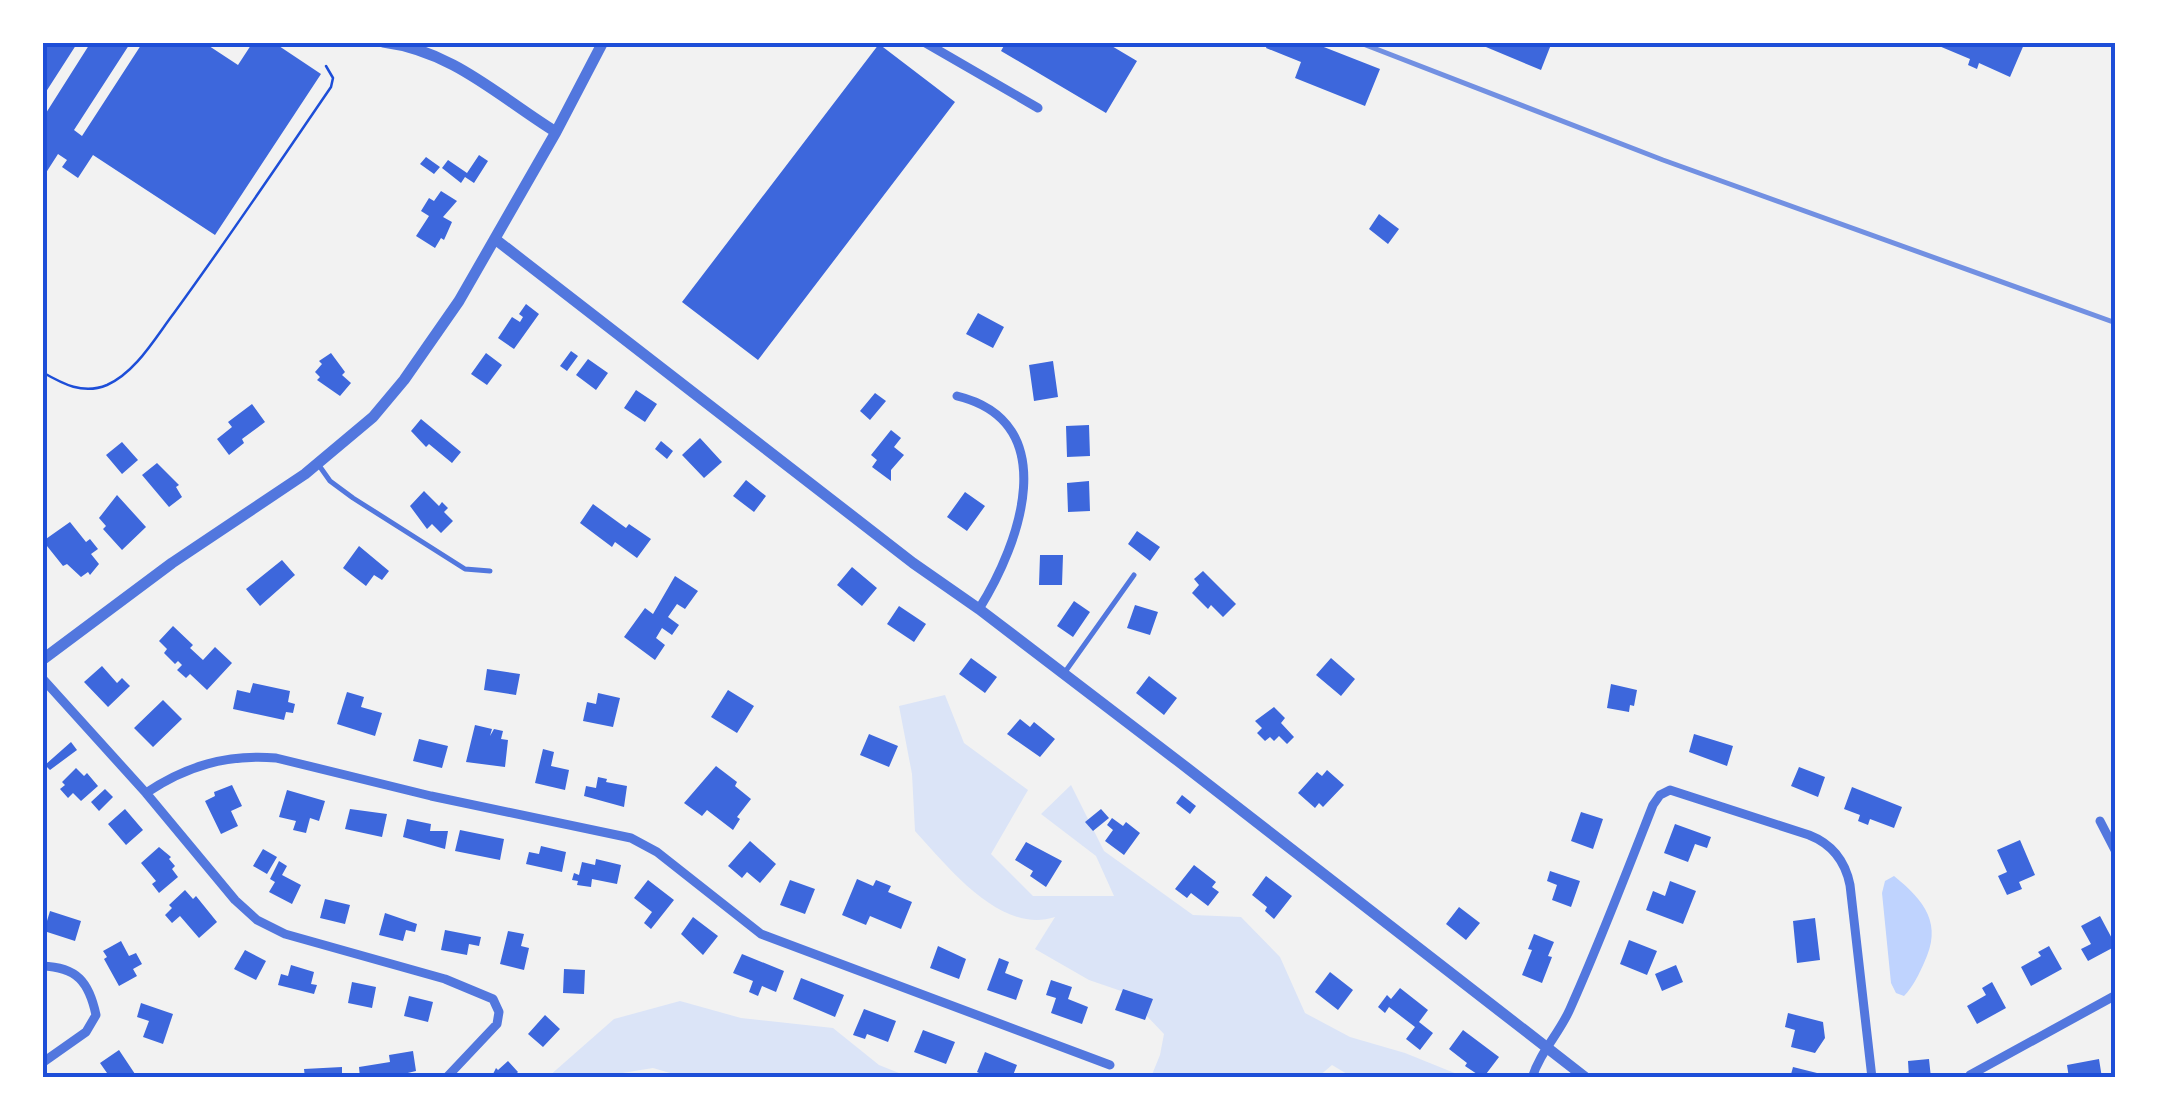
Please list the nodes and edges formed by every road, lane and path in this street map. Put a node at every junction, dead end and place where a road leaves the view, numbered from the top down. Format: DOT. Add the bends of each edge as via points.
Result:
graph roads {
  1 [pos="383,42"];
  2 [pos="604,42"];
  3 [pos="924,42"];
  4 [pos="326,66"];
  5 [pos="1038,108"];
  6 [pos="556,132"];
  7 [pos="495,239"];
  8 [pos="42,372"];
  9 [pos="958,396"];
  10 [pos="318,464"];
  11 [pos="490,571"];
  12 [pos="1134,574"];
  13 [pos="979,609"];
  14 [pos="42,660"];
  15 [pos="1064,675"];
  16 [pos="42,678"];
  17 [pos="146,794"];
  18 [pos="2100,821"];
  19 [pos="2116,852"];
  20 [pos="42,966"];
  21 [pos="2116,995"];
  22 [pos="1545,1048"];
  23 [pos="42,1062"];
  24 [pos="1110,1065"];
  25 [pos="1970,1075"];
  26 [pos="446,1078"];
  27 [pos="1532,1078"];
  28 [pos="1586,1078"];
  29 [pos="1872,1078"];
  1 -- 6 [label="street" via="451,62"];
  2 -- 6 [label="street"];
  3 -- 5 [label="street"];
  4 -- 8 [label="path" via="330,87 130,369 110,384 86,389"];
  6 -- 7 [label="street"];
  7 -- 10 [label="street" via="404,380 373,418"];
  7 -- 13 [label="street"];
  9 -- 13 [label="street" via="1000,416 1024,465 1023,502"];
  10 -- 11 [label="lane" via="330,481 465,570"];
  10 -- 14 [label="street"];
  12 -- 15 [label="lane"];
  13 -- 15 [label="street"];
  15 -- 22 [label="street"];
  16 -- 17 [label="street"];
  17 -- 24 [label="street" via="212,761 253,756 611,832 649,847 778,942"];
  17 -- 26 [label="street" via="265,926 488,996 498,1020"];
  18 -- 19 [label="street"];
  20 -- 23 [label="street" via="72,971 96,1015 91,1027"];
  21 -- 25 [label="street"];
  22 -- 27 [label="street"];
  22 -- 28 [label="street"];
  22 -- 29 [label="street" via="1600,943 1653,805 1676,790 1809,835 1840,858 1850,885"];
}
